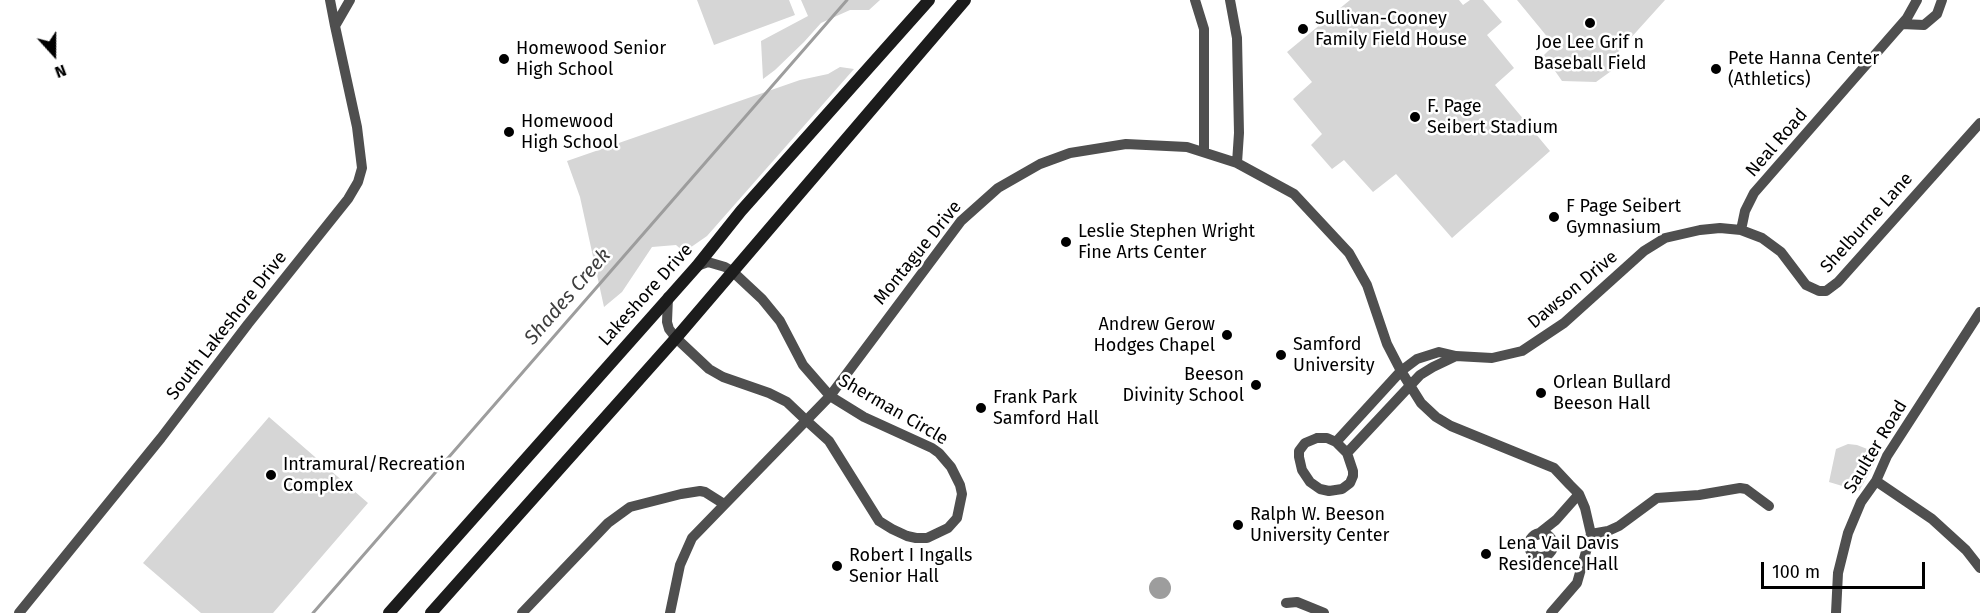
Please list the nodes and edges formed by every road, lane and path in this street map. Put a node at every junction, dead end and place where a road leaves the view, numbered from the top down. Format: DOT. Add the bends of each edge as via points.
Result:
graph roads {
  1 [pos="330,0"];
  2 [pos="350,0"];
  3 [pos="929,0"];
  4 [pos="965,0"];
  5 [pos="1195,0"];
  6 [pos="1230,0"];
  7 [pos="1917,0"];
  8 [pos="1942,0"];
  9 [pos="1902,24"];
  10 [pos="335,26"];
  11 [pos="1980,123"];
  12 [pos="1204,152"];
  13 [pos="1237,163"];
  14 [pos="1741,230"];
  15 [pos="697,266"];
  16 [pos="732,271"];
  17 [pos="668,297"];
  18 [pos="1980,312"];
  19 [pos="676,338"];
  20 [pos="1456,356"];
  21 [pos="1401,371"];
  22 [pos="1410,385"];
  23 [pos="830,396"];
  24 [pos="807,421"];
  25 [pos="1336,442"];
  26 [pos="1347,453"];
  27 [pos="1876,481"];
  28 [pos="1579,495"];
  29 [pos="723,504"];
  30 [pos="1770,506"];
  31 [pos="1556,520"];
  32 [pos="1537,534"];
  33 [pos="1591,534"];
  34 [pos="1553,543"];
  35 [pos="1980,568"];
  36 [pos="1286,603"];
  37 [pos="19,613"];
  38 [pos="389,613"];
  39 [pos="431,613"];
  40 [pos="522,613"];
  41 [pos="670,613"];
  42 [pos="1324,613"];
  43 [pos="1551,613"];
  44 [pos="1836,613"];
  1 -- 10 [label="street, South Lakeshore Drive"];
  2 -- 10 [label="street"];
  3 -- 15 [label="main road, Lakeshore Drive"];
  4 -- 16 [label="main road"];
  5 -- 12 [label="street" via="1204,29"];
  6 -- 13 [label="street" via="1237,38"];
  7 -- 9 [label="street, Neal Road"];
  8 -- 9 [label="street" via="1937,14 1924,25"];
  9 -- 14 [label="street, Neal Road" via="1754,193"];
  10 -- 37 [label="street, South Lakeshore Drive" via="357,127 362,168 358,182 161,438"];
  11 -- 14 [label="street, Shelburne Lane" via="1826,291 1806,285 1781,252 1762,238"];
  12 -- 13 [label="street, Montague Drive"];
  12 -- 23 [label="street, Montague Drive" via="1187,147 1126,144 1070,153 1040,164 998,188 961,221"];
  13 -- 21 [label="street, Montague Drive" via="1294,194 1349,253 1367,285 1387,344"];
  14 -- 20 [label="street, Dawson Drive" via="1700,230 1665,238 1644,251 1564,323 1522,351 1492,358"];
  15 -- 16 [label="street, Sherman Circle" via="708,262"];
  15 -- 17 [label="main road, Lakeshore Drive"];
  16 -- 19 [label="main road"];
  16 -- 23 [label="street, Sherman Circle" via="771,310 803,365"];
  17 -- 19 [label="street, Sherman Circle" via="667,322"];
  17 -- 38 [label="main road, Lakeshore Drive"];
  18 -- 27 [label="street, Saulter Road" via="1887,456"];
  19 -- 24 [label="street, Sherman Circle" via="709,369 787,402"];
  19 -- 39 [label="main road"];
  20 -- 21 [label="street, Dawson Drive" via="1428,354"];
  20 -- 22 [label="street"];
  21 -- 22 [label="street, Montague Drive"];
  21 -- 25 [label="street, Dawson Drive"];
  22 -- 26 [label="street"];
  22 -- 28 [label="street, Montague Drive" via="1436,417 1554,468"];
  23 -- 24 [label="street, Montague Drive"];
  23 -- 24 [label="street, Sherman Circle" via="864,417 932,448 945,460 962,494 957,518 948,528 927,538 916,538 879,521 829,441"];
  24 -- 29 [label="street, Montague Drive"];
  25 -- 26 [label="street"];
  25 -- 26 [label="street" via="1317,438 1302,446 1300,464 1310,482 1329,491 1347,486 1353,471"];
  27 -- 35 [label="street" via="1932,519"];
  27 -- 44 [label="street, Saulter Road" via="1848,533 1838,573"];
  28 -- 31 [label="street"];
  28 -- 33 [label="street, Montague Drive"];
  29 -- 40 [label="street" via="700,491 630,507 608,523"];
  29 -- 41 [label="street, Montague Drive" via="692,538 680,565"];
  30 -- 33 [label="street" via="1740,488 1657,498 1619,526"];
  31 -- 32 [label="street"];
  31 -- 34 [label="street"];
  32 -- 34 [label="street" via="1545,534"];
  32 -- 34 [label="street" via="1530,545 1535,555 1549,554"];
  33 -- 43 [label="street" via="1577,583"];
  36 -- 42 [label="street" via="1297,602"];
}
